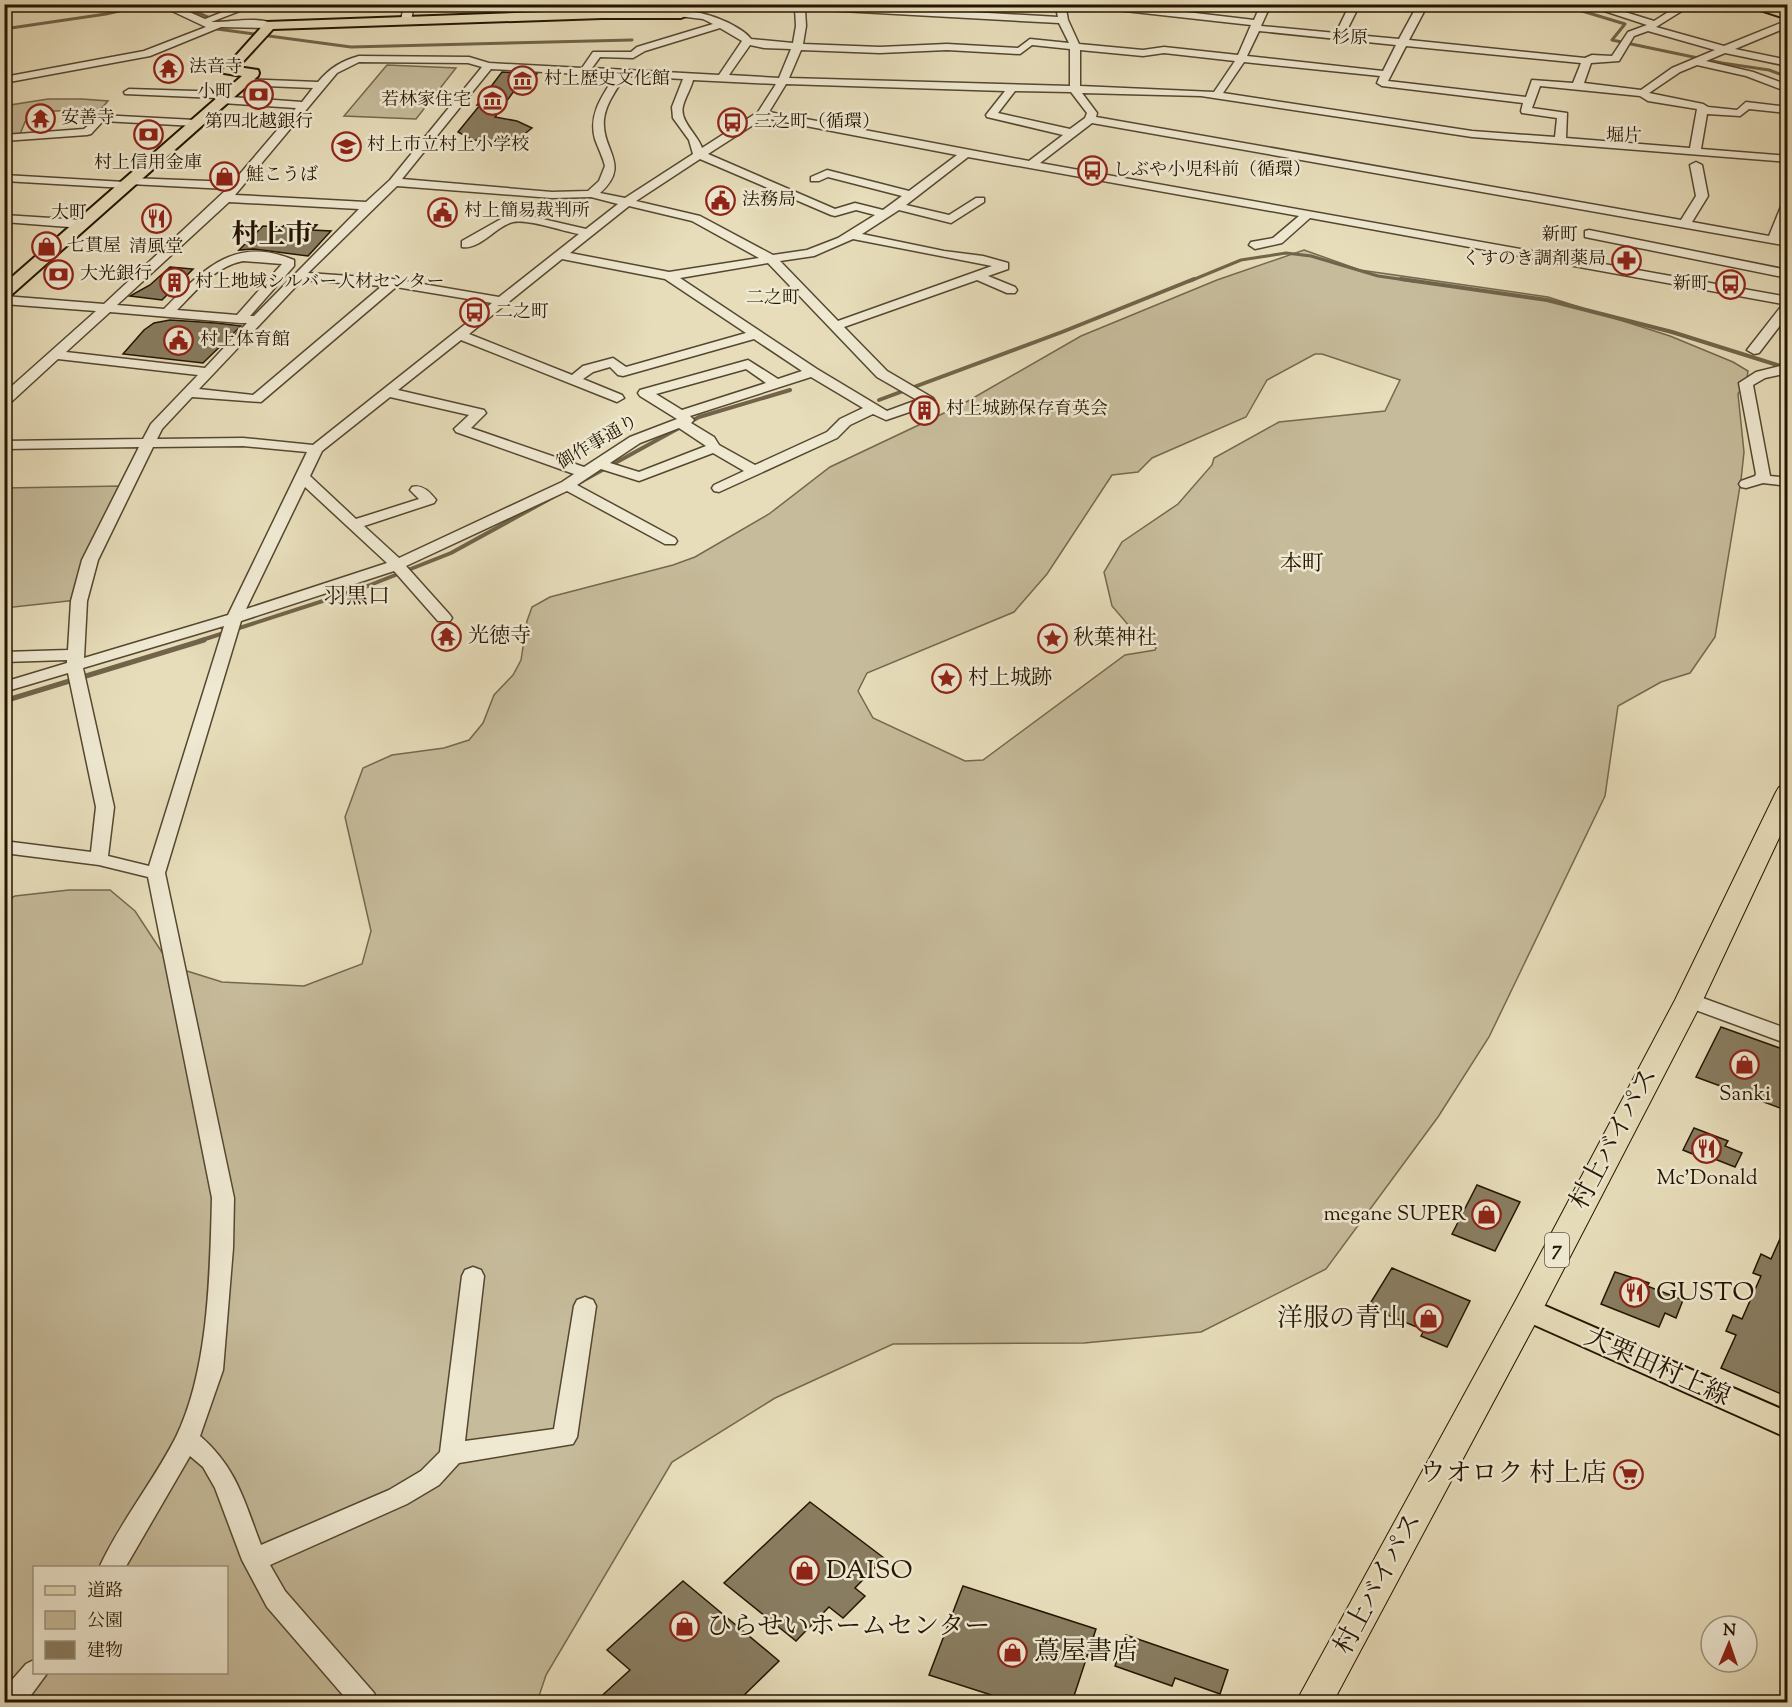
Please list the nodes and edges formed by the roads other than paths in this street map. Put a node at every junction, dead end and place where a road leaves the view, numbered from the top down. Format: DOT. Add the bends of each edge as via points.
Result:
graph roads {
  1 [pos="161,4"];
  2 [pos="254,4"];
  3 [pos="409,4"];
  4 [pos="691,4"];
  5 [pos="1060,4"];
  6 [pos="1089,4"];
  7 [pos="1266,4"];
  8 [pos="1355,4"];
  9 [pos="1422,4"];
  10 [pos="1587,4"];
  11 [pos="1689,4"];
  12 [pos="1748,4"];
  13 [pos="796,5"];
  14 [pos="1165,8"];
  15 [pos="681,14"];
  16 [pos="1788,15"];
  17 [pos="1063,20"];
  18 [pos="406,21"];
  19 [pos="1788,23"];
  20 [pos="723,24"];
  21 [pos="270,25"];
  22 [pos="1256,25"];
  23 [pos="1651,26"];
  24 [pos="207,27"];
  25 [pos="231,34"];
  26 [pos="1339,36"];
  27 [pos="747,41"];
  28 [pos="1405,42"];
  29 [pos="1075,46"];
  30 [pos="796,47"];
  31 [pos="1725,50"];
  32 [pos="1241,59"];
  33 [pos="1587,61"];
  34 [pos="1697,62"];
  35 [pos="1788,63"];
  36 [pos="488,66"];
  37 [pos="586,70"];
  38 [pos="623,72"];
  39 [pos="1386,74"];
  40 [pos="689,76"];
  41 [pos="248,77"];
  42 [pos="722,78"];
  43 [pos="4,80"];
  44 [pos="325,81"];
  45 [pos="781,81"];
  46 [pos="1577,85"];
  47 [pos="1012,88"];
  48 [pos="1788,89"];
  49 [pos="1075,90"];
  50 [pos="129,92"];
  51 [pos="1643,93"];
  52 [pos="1217,96"];
  53 [pos="225,98"];
  54 [pos="1531,101"];
  55 [pos="304,105"];
  56 [pos="1702,110"];
  57 [pos="1788,110"];
  58 [pos="762,114"];
  59 [pos="1090,118"];
  60 [pos="195,123"];
  61 [pos="1071,133"];
  62 [pos="4,138"];
  63 [pos="1560,142"];
  64 [pos="1695,152"];
  65 [pos="966,153"];
  66 [pos="698,154"];
  67 [pos="1788,159"];
  68 [pos="1031,165"];
  69 [pos="1696,165"];
  70 [pos="4,178"];
  71 [pos="815,180"];
  72 [pos="394,182"];
  73 [pos="128,183"];
  74 [pos="236,186"];
  75 [pos="591,194"];
  76 [pos="911,195"];
  77 [pos="226,198"];
  78 [pos="980,200"];
  79 [pos="627,202"];
  80 [pos="1788,204"];
  81 [pos="369,206"];
  82 [pos="897,206"];
  83 [pos="1602,211"];
  84 [pos="885,214"];
  85 [pos="1307,215"];
  86 [pos="4,218"];
  87 [pos="82,224"];
  88 [pos="1684,225"];
  89 [pos="588,233"];
  90 [pos="852,235"];
  91 [pos="1773,241"];
  92 [pos="1788,243"];
  93 [pos="466,244"];
  94 [pos="1255,245"];
  95 [pos="1582,248"];
  96 [pos="1682,253"];
  97 [pos="559,255"];
  98 [pos="771,259"];
  99 [pos="1788,274"];
  100 [pos="298,276"];
  101 [pos="669,276"];
  102 [pos="978,276"];
  103 [pos="393,283"];
  104 [pos="1011,290"];
  105 [pos="4,293"];
  106 [pos="4,300"];
  107 [pos="500,301"];
  108 [pos="1788,301"];
  109 [pos="1788,306"];
  110 [pos="108,307"];
  111 [pos="168,312"];
  112 [pos="240,319"];
  113 [pos="258,320"];
  114 [pos="836,326"];
  115 [pos="459,335"];
  116 [pos="754,335"];
  117 [pos="1754,350"];
  118 [pos="55,355"];
  119 [pos="1788,368"];
  120 [pos="208,372"];
  121 [pos="812,372"];
  122 [pos="573,380"];
  123 [pos="777,384"];
  124 [pos="388,392"];
  125 [pos="187,393"];
  126 [pos="617,398"];
  127 [pos="4,401"];
  128 [pos="872,409"];
  129 [pos="681,419"];
  130 [pos="148,442"];
  131 [pos="4,445"];
  132 [pos="714,448"];
  133 [pos="316,449"];
  134 [pos="599,464"];
  135 [pos="755,471"];
  136 [pos="586,472"];
  137 [pos="302,476"];
  138 [pos="1762,479"];
  139 [pos="1788,482"];
  140 [pos="1746,484"];
  141 [pos="567,485"];
  142 [pos="719,488"];
  143 [pos="417,490"];
  144 [pos="355,524"];
  145 [pos="670,541"];
  146 [pos="397,565"];
  147 [pos="234,618"];
  148 [pos="444,618"];
  149 [pos="4,657"];
  150 [pos="75,661"];
  151 [pos="4,687"];
  152 [pos="1788,792"];
  153 [pos="4,847"];
  154 [pos="99,859"];
  155 [pos="156,873"];
  156 [pos="1689,1000"];
  157 [pos="1788,1036"];
  158 [pos="473,1276"];
  159 [pos="585,1306"];
  160 [pos="1527,1309"];
  161 [pos="1788,1426"];
  162 [pos="187,1439"];
  163 [pos="451,1456"];
  164 [pos="254,1560"];
  165 [pos="112,1566"];
  166 [pos="33,1674"];
  167 [pos="10,1702"];
  168 [pos="365,1702"];
  169 [pos="1314,1702"];
  1 -- 24 [label="street"];
  2 -- 24 [label="street"];
  3 -- 18 [label="street"];
  4 -- 15 [label="main road"];
  5 -- 17 [label="street"];
  6 -- 14 [label="street"];
  7 -- 22 [label="street"];
  8 -- 26 [label="street"];
  9 -- 28 [label="street"];
  10 -- 23 [label="street"];
  11 -- 23 [label="street"];
  12 -- 16 [label="main road"];
  13 -- 17 [label="street"];
  13 -- 30 [label="street" via="801,26"];
  14 -- 22 [label="street"];
  15 -- 18 [label="main road"];
  15 -- 20 [label="street" via="705,16"];
  17 -- 29 [label="street"];
  18 -- 21 [label="main road"];
  19 -- 31 [label="street"];
  20 -- 27 [label="street"];
  20 -- 37 [label="street" via="641,49 633,55 597,54"];
  21 -- 24 [label="street"];
  21 -- 41 [label="main road" via="255,36 229,70"];
  22 -- 26 [label="street"];
  22 -- 32 [label="street"];
  23 -- 31 [label="street"];
  23 -- 33 [label="street" via="1631,34 1615,59"];
  24 -- 25 [label="street"];
  24 -- 43 [label="street" via="146,54"];
  26 -- 28 [label="street"];
  27 -- 30 [label="street"];
  27 -- 42 [label="street"];
  28 -- 33 [label="street"];
  28 -- 39 [label="street"];
  29 -- 30 [label="street" via="1030,42 1020,51"];
  29 -- 32 [label="street"];
  29 -- 49 [label="street"];
  30 -- 45 [label="street"];
  31 -- 34 [label="street"];
  31 -- 35 [label="street"];
  32 -- 39 [label="street"];
  32 -- 52 [label="street"];
  33 -- 46 [label="street"];
  34 -- 48 [label="street" via="1749,74"];
  34 -- 51 [label="street" via="1676,70"];
  36 -- 37 [label="street"];
  36 -- 44 [label="street" via="469,60 375,57 348,62"];
  36 -- 72 [label="street"];
  37 -- 38 [label="street"];
  38 -- 40 [label="street"];
  38 -- 75 [label="street" via="598,119 611,176"];
  39 -- 54 [label="street" via="1382,83"];
  40 -- 42 [label="street"];
  40 -- 66 [label="street" via="676,107"];
  41 -- 44 [label="street"];
  41 -- 53 [label="main road"];
  42 -- 45 [label="street"];
  44 -- 55 [label="street"];
  45 -- 47 [label="street"];
  45 -- 58 [label="street"];
  46 -- 51 [label="street"];
  46 -- 54 [label="street" via="1536,82"];
  47 -- 49 [label="street"];
  47 -- 61 [label="street" via="991,115"];
  49 -- 52 [label="street"];
  49 -- 59 [label="street" via="1092,113"];
  50 -- 53 [label="street"];
  51 -- 56 [label="street" via="1648,98 1703,107"];
  52 -- 63 [label="street" via="1404,125"];
  53 -- 55 [label="street"];
  53 -- 60 [label="main road"];
  54 -- 63 [label="street" via="1526,111 1563,115"];
  55 -- 74 [label="street"];
  56 -- 57 [label="street" via="1740,113 1746,105"];
  56 -- 64 [label="street"];
  58 -- 65 [label="street"];
  58 -- 66 [label="street"];
  59 -- 61 [label="street"];
  59 -- 83 [label="street"];
  60 -- 62 [label="street" via="100,118 87,132"];
  60 -- 73 [label="main road"];
  61 -- 68 [label="street"];
  63 -- 64 [label="street"];
  64 -- 67 [label="street"];
  65 -- 68 [label="street"];
  65 -- 76 [label="street"];
  66 -- 79 [label="street"];
  66 -- 84 [label="street" via="836,213 855,206"];
  68 -- 85 [label="street"];
  69 -- 88 [label="street" via="1702,196"];
  70 -- 73 [label="street"];
  71 -- 76 [label="street" via="827,173"];
  72 -- 75 [label="street" via="552,195"];
  72 -- 81 [label="street"];
  73 -- 74 [label="street"];
  73 -- 87 [label="main road"];
  74 -- 77 [label="street"];
  75 -- 79 [label="street"];
  76 -- 82 [label="street"];
  77 -- 81 [label="street"];
  77 -- 110 [label="street"];
  78 -- 82 [label="street" via="951,219"];
  79 -- 89 [label="street"];
  79 -- 98 [label="street" via="696,218"];
  80 -- 91 [label="street"];
  81 -- 100 [label="street"];
  82 -- 84 [label="street"];
  83 -- 88 [label="street"];
  83 -- 95 [label="street"];
  84 -- 90 [label="street"];
  85 -- 94 [label="street" via="1290,234 1263,246"];
  85 -- 95 [label="street"];
  86 -- 87 [label="street"];
  87 -- 105 [label="main road"];
  88 -- 96 [label="street"];
  89 -- 93 [label="street" via="521,218 508,219"];
  89 -- 97 [label="street"];
  90 -- 98 [label="street" via="810,254"];
  90 -- 102 [label="street" via="1004,266"];
  91 -- 92 [label="street"];
  91 -- 96 [label="street"];
  95 -- 96 [label="street"];
  95 -- 96 [label="street"];
  96 -- 99 [label="street"];
  96 -- 108 [label="street"];
  97 -- 101 [label="street"];
  97 -- 107 [label="street"];
  98 -- 101 [label="street"];
  98 -- 114 [label="street"];
  100 -- 103 [label="street"];
  100 -- 113 [label="street"];
  101 -- 116 [label="street"];
  102 -- 104 [label="street"];
  102 -- 114 [label="street"];
  103 -- 107 [label="street"];
  103 -- 125 [label="street" via="256,399"];
  106 -- 110 [label="street"];
  107 -- 115 [label="street"];
  109 -- 117 [label="street"];
  110 -- 111 [label="street"];
  110 -- 118 [label="street"];
  111 -- 112 [label="street"];
  111 -- 112 [label="street" via="219,262 244,256 290,263"];
  112 -- 113 [label="street"];
  113 -- 120 [label="street"];
  114 -- 128 [label="street" via="882,374 928,400 886,416"];
  115 -- 122 [label="street"];
  115 -- 124 [label="street"];
  116 -- 121 [label="street"];
  116 -- 122 [label="street" via="623,372 613,362 588,369"];
  118 -- 120 [label="street"];
  118 -- 127 [label="street"];
  119 -- 138 [label="street" via="1746,383"];
  120 -- 125 [label="street"];
  121 -- 123 [label="street, 御作事通り"];
  121 -- 128 [label="street"];
  122 -- 126 [label="street"];
  123 -- 129 [label="street, 御作事通り"];
  123 -- 129 [label="street" via="748,364 645,393"];
  124 -- 133 [label="street"];
  124 -- 136 [label="street" via="479,413 460,429"];
  125 -- 130 [label="street" via="156,427"];
  128 -- 135 [label="street" via="845,422 831,435"];
  129 -- 132 [label="street"];
  129 -- 134 [label="street, 御作事通り" via="636,440"];
  130 -- 131 [label="street"];
  130 -- 133 [label="street" via="243,442"];
  130 -- 150 [label="street" via="90,560 79,601"];
  132 -- 134 [label="street" via="639,477"];
  132 -- 135 [label="street"];
  133 -- 137 [label="street"];
  134 -- 136 [label="street, 御作事通り"];
  135 -- 142 [label="street"];
  136 -- 141 [label="street, 御作事通り"];
  137 -- 144 [label="street"];
  137 -- 147 [label="street"];
  138 -- 139 [label="street"];
  138 -- 140 [label="street"];
  141 -- 145 [label="street"];
  141 -- 146 [label="street, 御作事通り"];
  143 -- 144 [label="street" via="429,500"];
  144 -- 146 [label="street"];
  146 -- 147 [label="street, 御作事通り"];
  146 -- 148 [label="street"];
  147 -- 150 [label="street, 御作事通り"];
  147 -- 155 [label="street"];
  149 -- 150 [label="street"];
  150 -- 151 [label="street"];
  150 -- 154 [label="street" via="105,807"];
  152 -- 156 [label="highway, 村上バイパス / 7"];
  153 -- 154 [label="street"];
  154 -- 155 [label="street"];
  155 -- 162 [label="street" via="223,1198 211,1370"];
  156 -- 157 [label="street"];
  156 -- 160 [label="highway, 村上バイパス / 7"];
  158 -- 163 [label="street"];
  159 -- 163 [label="street" via="565,1437"];
  160 -- 161 [label="main road, 大栗田村上線"];
  160 -- 169 [label="highway, 村上バイパス / 7"];
  162 -- 164 [label="street" via="211,1460 226,1485"];
  162 -- 165 [label="street"];
  163 -- 164 [label="street" via="430,1478 398,1497"];
  164 -- 168 [label="street" via="276,1599"];
  166 -- 167 [label="street"];
}
